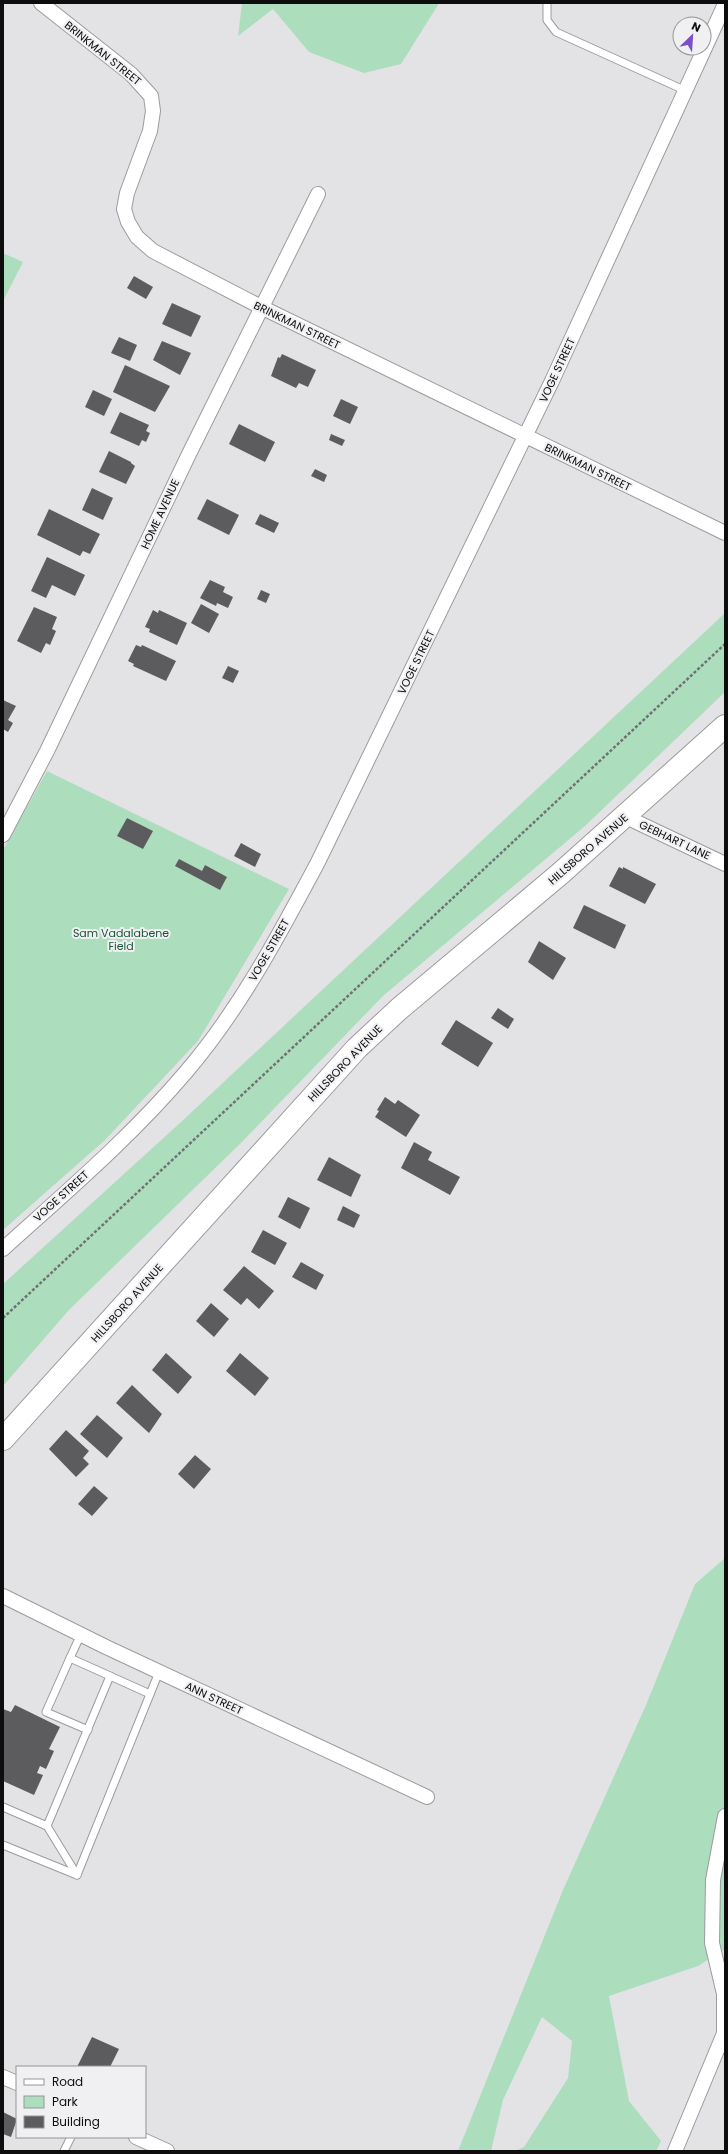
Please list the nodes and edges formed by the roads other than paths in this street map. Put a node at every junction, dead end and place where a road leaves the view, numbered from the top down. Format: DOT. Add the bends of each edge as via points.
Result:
graph roads {
  1 [pos="41,3"];
  2 [pos="547,3"];
  3 [pos="725,4"];
  4 [pos="684,90"];
  5 [pos="318,194"];
  6 [pos="260,307"];
  7 [pos="526,436"];
  8 [pos="725,533"];
  9 [pos="725,726"];
  10 [pos="626,817"];
  11 [pos="3,836"];
  12 [pos="725,864"];
  13 [pos="3,1249"];
  14 [pos="3,1438"];
  15 [pos="3,1596"];
  16 [pos="81,1634"];
  17 [pos="70,1658"];
  18 [pos="159,1672"];
  19 [pos="110,1676"];
  20 [pos="150,1694"];
  21 [pos="88,1730"];
  22 [pos="427,1797"];
  23 [pos="3,1807"];
  24 [pos="725,1816"];
  25 [pos="47,1826"];
  26 [pos="3,1845"];
  27 [pos="77,1876"];
  28 [pos="724,2032"];
  29 [pos="3,2077"];
  30 [pos="16,2083"];
  31 [pos="70,2138"];
  32 [pos="138,2138"];
  33 [pos="64,2151"];
  34 [pos="167,2151"];
  35 [pos="675,2151"];
  1 -- 6 [label="street, BRINKMAN STREET" via="131,74 150,96 153,111 150,131 124,209 137,237 153,251"];
  2 -- 4 [label="lane" via="547,20 556,32"];
  3 -- 4 [label="street, VOGE STREET"];
  4 -- 7 [label="street, VOGE STREET"];
  5 -- 6 [label="street, HOME AVENUE"];
  6 -- 7 [label="street, BRINKMAN STREET"];
  6 -- 11 [label="street, HOME AVENUE" via="47,751"];
  7 -- 8 [label="street, BRINKMAN STREET"];
  7 -- 13 [label="street, VOGE STREET" via="318,862 249,986 214,1037 149,1113 104,1158"];
  9 -- 10 [label="main road, HILLSBORO AVENUE"];
  10 -- 12 [label="street, GEBHART LANE"];
  10 -- 14 [label="main road, HILLSBORO AVENUE" via="399,1009 358,1048"];
  15 -- 16 [label="street, ANN STREET"];
  16 -- 17 [label="lane"];
  16 -- 18 [label="street, ANN STREET"];
  17 -- 19 [label="lane"];
  17 -- 21 [label="lane" via="46,1712"];
  18 -- 20 [label="lane"];
  18 -- 22 [label="street, ANN STREET"];
  19 -- 20 [label="lane"];
  19 -- 21 [label="lane"];
  20 -- 27 [label="lane"];
  21 -- 25 [label="lane"];
  23 -- 25 [label="lane"];
  24 -- 28 [label="street" via="713,1880 712,1943 724,1994"];
  25 -- 27 [label="lane"];
  26 -- 27 [label="lane"];
  28 -- 35 [label="street"];
  29 -- 30 [label="street"];
  31 -- 33 [label="lane"];
  32 -- 34 [label="street"];
}
